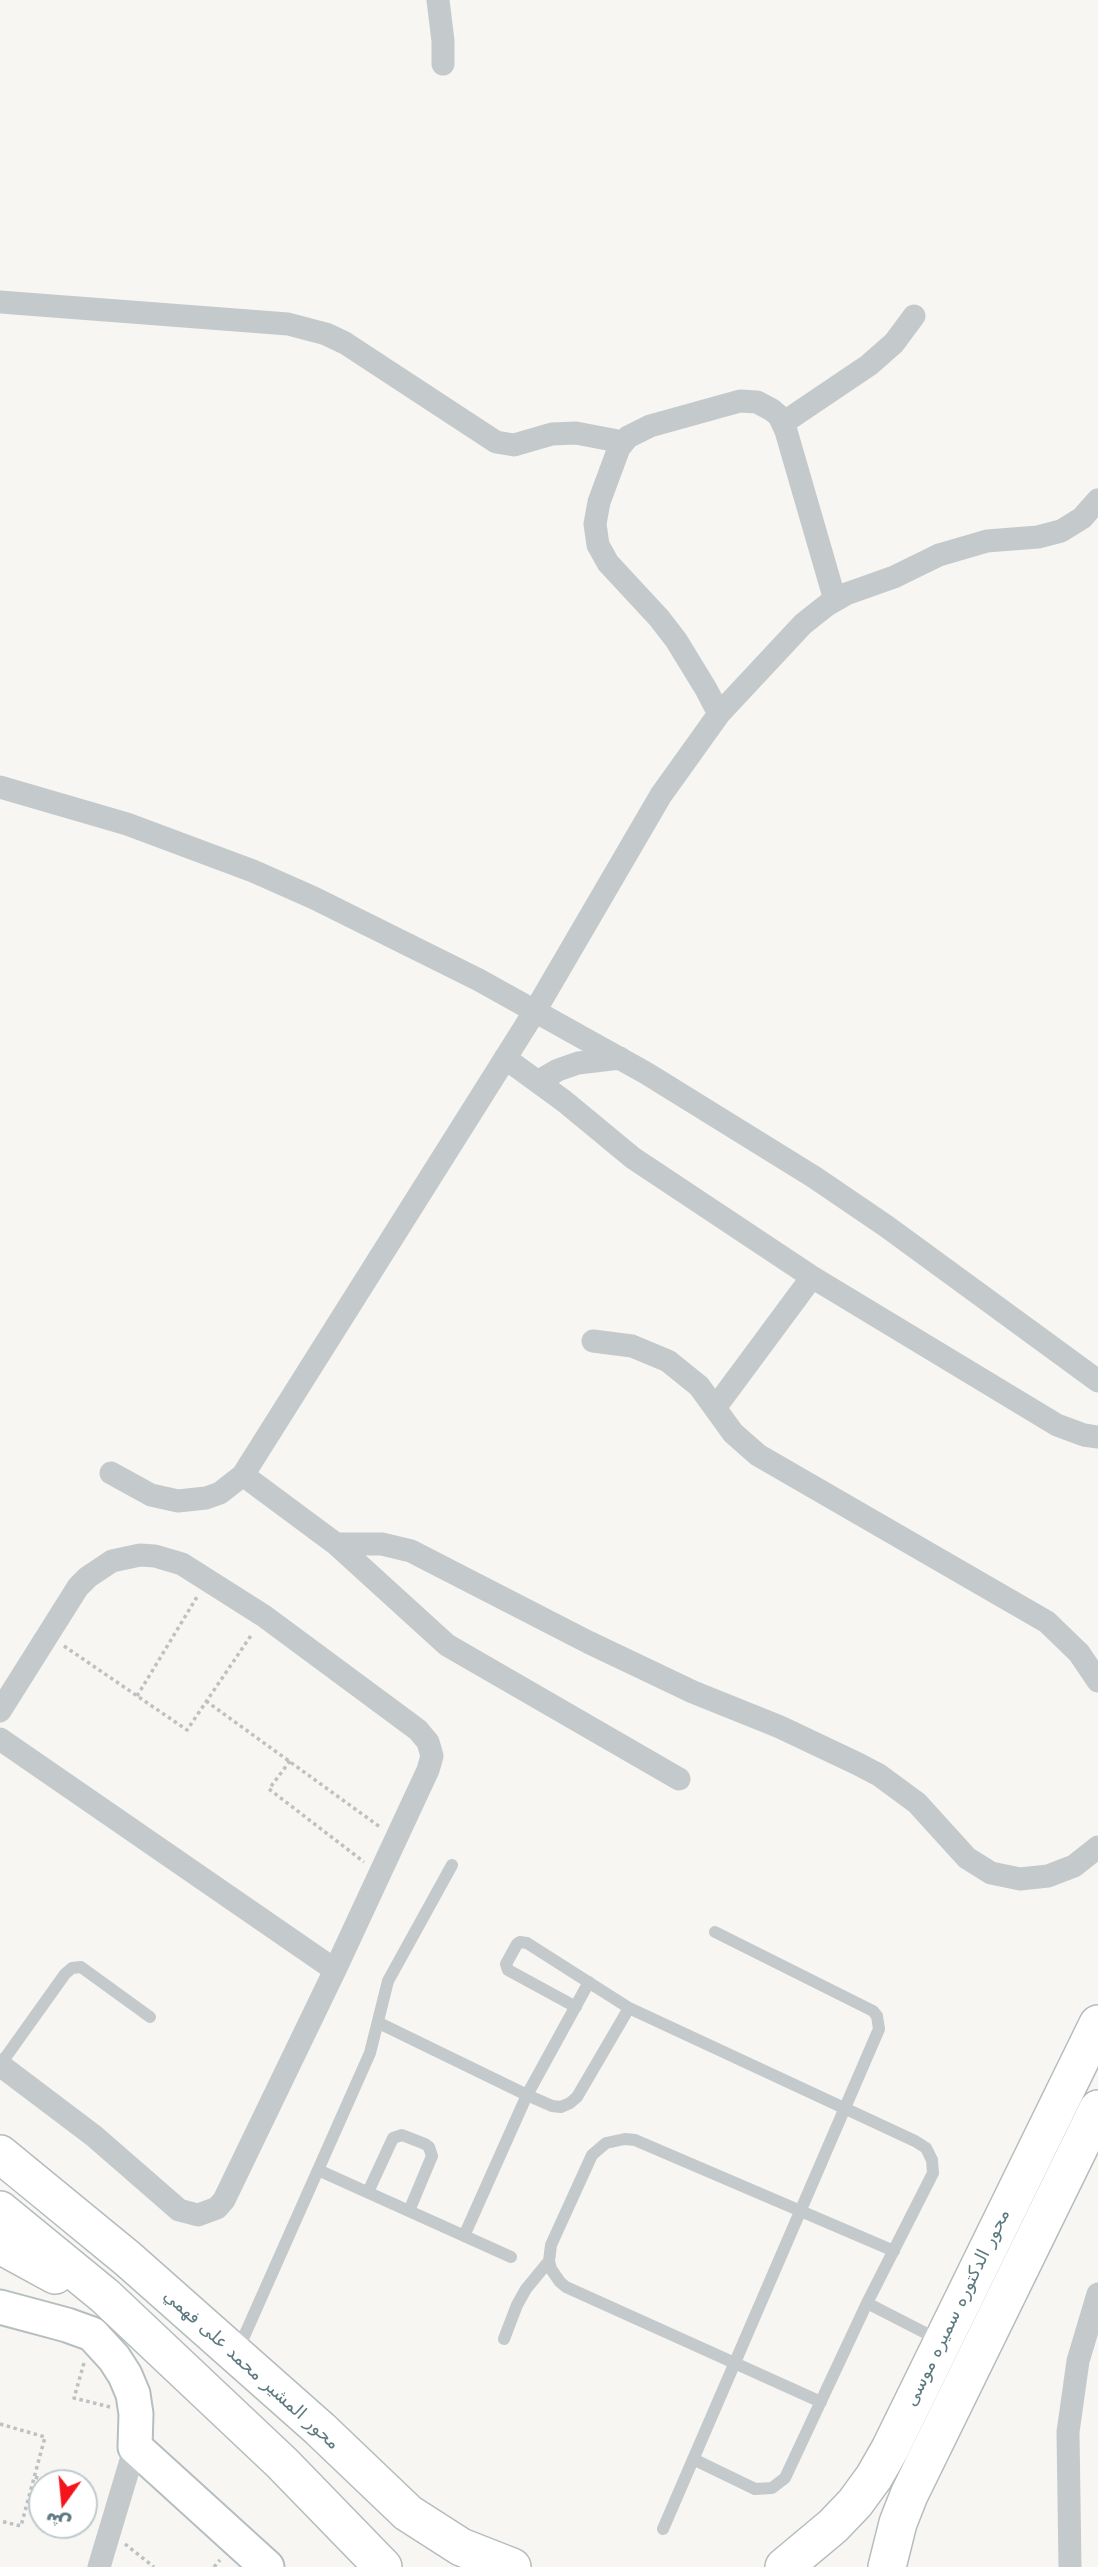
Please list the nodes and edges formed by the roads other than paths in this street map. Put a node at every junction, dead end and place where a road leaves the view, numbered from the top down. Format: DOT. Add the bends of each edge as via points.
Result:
graph roads {
  1 [pos="438,0"];
  2 [pos="443,64"];
  3 [pos="0,302"];
  4 [pos="914,316"];
  5 [pos="783,423"];
  6 [pos="623,442"];
  7 [pos="1098,500"];
  8 [pos="835,600"];
  9 [pos="719,715"];
  10 [pos="0,787"];
  11 [pos="535,1011"];
  12 [pos="505,1058"];
  13 [pos="620,1058"];
  14 [pos="539,1081"];
  15 [pos="812,1278"];
  16 [pos="593,1341"];
  17 [pos="1098,1381"];
  18 [pos="715,1408"];
  19 [pos="1098,1437"];
  20 [pos="111,1473"];
  21 [pos="243,1475"];
  22 [pos="336,1544"];
  23 [pos="1098,1681"];
  24 [pos="0,1710"];
  25 [pos="0,1739"];
  26 [pos="678,1779"];
  27 [pos="1098,1847"];
  28 [pos="452,1865"];
  29 [pos="715,1932"];
  30 [pos="335,1970"];
  31 [pos="590,1982"];
  32 [pos="576,2007"];
  33 [pos="629,2008"];
  34 [pos="150,2017"];
  35 [pos="379,2023"];
  36 [pos="1098,2024"];
  37 [pos="0,2065"];
  38 [pos="527,2095"];
  39 [pos="843,2109"];
  40 [pos="1098,2109"];
  41 [pos="0,2154"];
  42 [pos="318,2170"];
  43 [pos="368,2192"];
  44 [pos="0,2210"];
  45 [pos="409,2211"];
  46 [pos="799,2211"];
  47 [pos="464,2236"];
  48 [pos="0,2245"];
  49 [pos="894,2251"];
  50 [pos="511,2257"];
  51 [pos="549,2261"];
  52 [pos="1098,2294"];
  53 [pos="105,2296"];
  54 [pos="867,2303"];
  55 [pos="0,2307"];
  56 [pos="504,2339"];
  57 [pos="941,2341"];
  58 [pos="236,2355"];
  59 [pos="734,2363"];
  60 [pos="821,2402"];
  61 [pos="320,2429"];
  62 [pos="135,2447"];
  63 [pos="693,2459"];
  64 [pos="282,2463"];
  65 [pos="363,2472"];
  66 [pos="326,2507"];
  67 [pos="663,2529"];
  68 [pos="469,2557"];
  69 [pos="372,2561"];
  70 [pos="99,2567"];
  71 [pos="267,2567"];
  72 [pos="512,2567"];
  73 [pos="784,2567"];
  74 [pos="887,2567"];
  75 [pos="1070,2567"];
  1 -- 2 [label="street"];
  3 -- 6 [label="street" via="288,324 345,343 496,442 514,445 552,434 576,433"];
  4 -- 5 [label="street" via="894,343 869,365"];
  5 -- 6 [label="street" via="765,405 740,401 650,426"];
  5 -- 8 [label="street"];
  6 -- 9 [label="street" via="599,502 598,545 608,563 676,640"];
  7 -- 8 [label="street" via="1082,519 1061,531 962,547"];
  8 -- 9 [label="street" via="803,624"];
  9 -- 11 [label="street" via="661,795"];
  10 -- 11 [label="street" via="127,824 253,871 397,938"];
  11 -- 12 [label="street"];
  11 -- 13 [label="street"];
  12 -- 14 [label="street"];
  12 -- 21 [label="street"];
  13 -- 14 [label="street" via="578,1063"];
  13 -- 17 [label="street" via="814,1177"];
  14 -- 15 [label="street" via="633,1158"];
  15 -- 18 [label="street"];
  15 -- 19 [label="street" via="1057,1425"];
  16 -- 18 [label="street" via="632,1346 668,1362 699,1386"];
  18 -- 23 [label="street" via="733,1433 758,1455 1047,1622 1079,1653"];
  20 -- 21 [label="street" via="151,1495 178,1501 220,1493"];
  21 -- 22 [label="street"];
  22 -- 26 [label="street" via="447,1645"];
  22 -- 27 [label="street" via="382,1544 411,1551 623,1659 849,1759 917,1802 967,1858 991,1874 1020,1879 1048,1876 1074,1867"];
  24 -- 30 [label="street" via="78,1587 112,1562 141,1555 182,1564 208,1580 418,1730 428,1742 430,1763"];
  25 -- 30 [label="street"];
  28 -- 35 [label="lane" via="388,1981"];
  29 -- 39 [label="lane" via="877,2016 879,2029"];
  30 -- 37 [label="street" via="224,2200 208,2213 178,2210 94,2136"];
  31 -- 32 [label="lane"];
  31 -- 32 [label="lane" via="527,1943 515,1947 506,1964 508,1970"];
  31 -- 33 [label="lane"];
  32 -- 38 [label="lane"];
  33 -- 38 [label="lane" via="578,2097 561,2107"];
  33 -- 39 [label="lane"];
  34 -- 37 [label="lane" via="81,1967 72,1968"];
  35 -- 38 [label="lane"];
  35 -- 42 [label="lane"];
  36 -- 57 [label="main road, محور الدكتوره سميره موسى"];
  38 -- 47 [label="lane"];
  39 -- 46 [label="lane"];
  39 -- 49 [label="lane" via="915,2141 926,2148 932,2160 933,2173"];
  40 -- 74 [label="main road" via="909,2495"];
  41 -- 58 [label="main road, محور المشير محمد على فهمي"];
  42 -- 43 [label="lane"];
  42 -- 58 [label="lane"];
  43 -- 45 [label="lane"];
  43 -- 45 [label="lane" via="390,2142 406,2136 429,2147 432,2156"];
  44 -- 53 [label="main road"];
  45 -- 47 [label="lane"];
  46 -- 49 [label="lane"];
  46 -- 51 [label="lane" via="644,2143 615,2140 593,2155 551,2245"];
  46 -- 59 [label="lane"];
  47 -- 50 [label="lane"];
  48 -- 53 [label="main road" via="73,2285"];
  49 -- 54 [label="lane"];
  51 -- 56 [label="lane" via="526,2289"];
  51 -- 59 [label="lane" via="566,2287"];
  52 -- 75 [label="street" via="1078,2361 1068,2432"];
  53 -- 64 [label="main road"];
  54 -- 57 [label="lane"];
  54 -- 60 [label="lane"];
  55 -- 62 [label="street" via="92,2334 114,2358 133,2394"];
  57 -- 73 [label="main road, محور الدكتوره سميره موسى" via="874,2477 833,2526"];
  58 -- 61 [label="main road, محور المشير محمد على فهمي"];
  59 -- 60 [label="lane"];
  59 -- 63 [label="lane"];
  60 -- 63 [label="lane" via="785,2478 772,2488 755,2489"];
  61 -- 64 [label="main road" via="318,2447 307,2460"];
  61 -- 65 [label="main road, محور المشير محمد على فهمي"];
  62 -- 70 [label="street"];
  62 -- 71 [label="street"];
  63 -- 67 [label="lane"];
  64 -- 66 [label="main road"];
  65 -- 66 [label="main road" via="335,2480"];
  65 -- 68 [label="main road, محور المشير محمد على فهمي" via="408,2513"];
  66 -- 69 [label="main road"];
  68 -- 72 [label="main road, محور المشير محمد على فهمي"];
}
